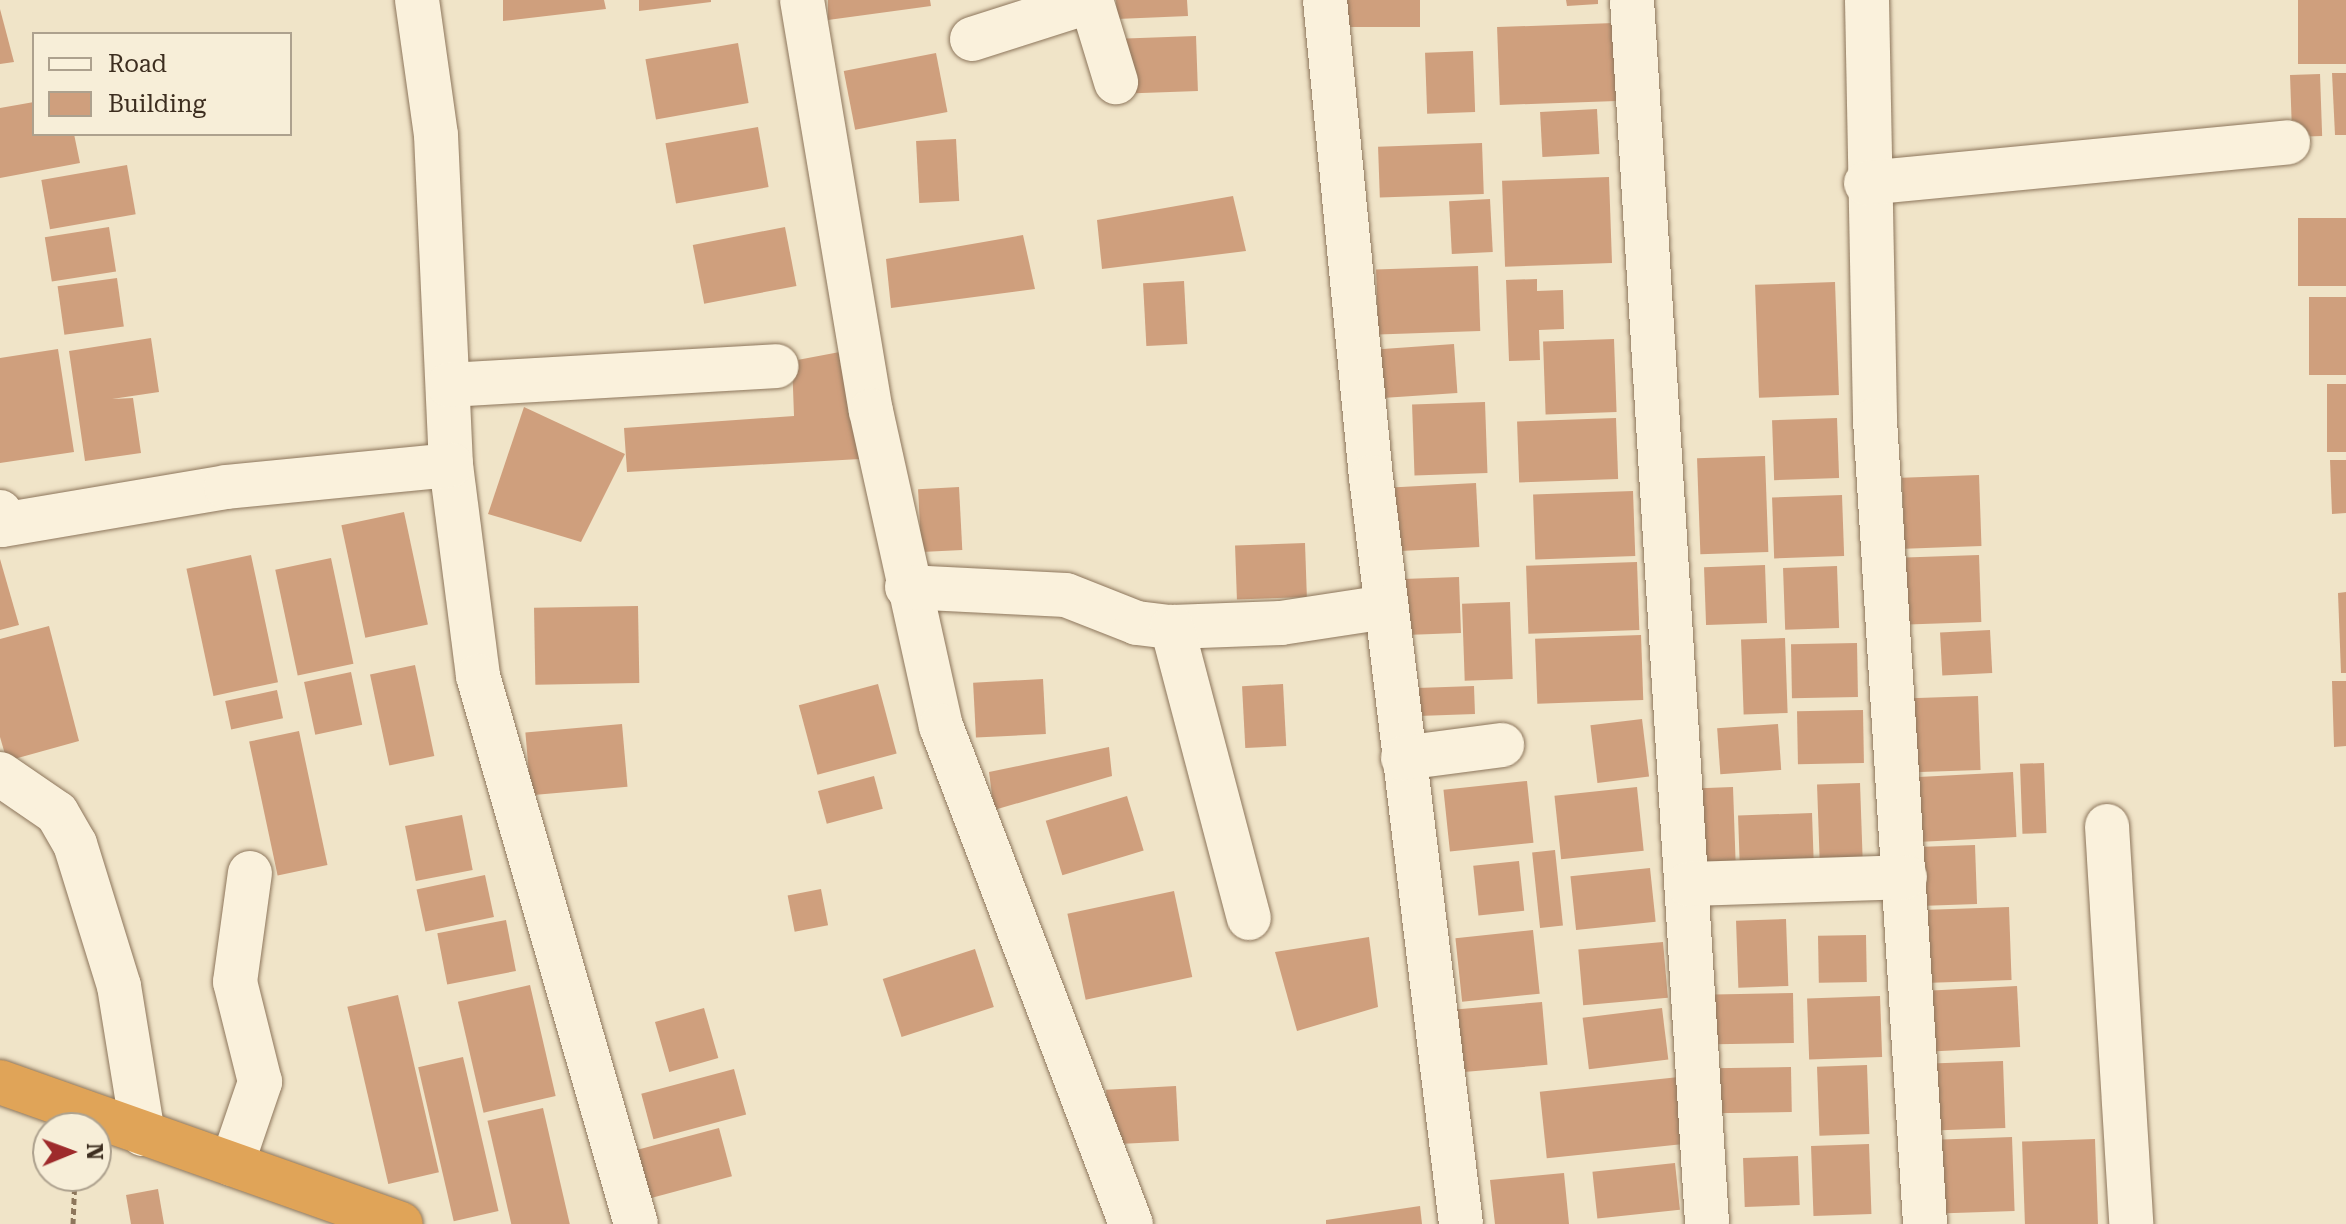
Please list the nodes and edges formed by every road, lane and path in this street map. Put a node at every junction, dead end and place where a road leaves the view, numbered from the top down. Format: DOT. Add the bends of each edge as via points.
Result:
graph roads {
  1 [pos="417,0"];
  2 [pos="802,0"];
  3 [pos="1091,0"];
  4 [pos="1325,0"];
  5 [pos="1632,0"];
  6 [pos="1867,0"];
  7 [pos="972,39"];
  8 [pos="1116,82"];
  9 [pos="2288,142"];
  10 [pos="1866,183"];
  11 [pos="776,366"];
  12 [pos="449,385"];
  13 [pos="451,465"];
  14 [pos="1,521"];
  15 [pos="907,587"];
  16 [pos="1386,607"];
  17 [pos="1172,627"];
  18 [pos="1502,745"];
  19 [pos="1403,758"];
  20 [pos="0,774"];
  21 [pos="2107,826"];
  22 [pos="250,873"];
  23 [pos="1905,877"];
  24 [pos="1688,884"];
  25 [pos="1249,918"];
  26 [pos="0,1082"];
  27 [pos="143,1134"];
  28 [pos="232,1164"];
  29 [pos="74,1192"];
  30 [pos="73,1224"];
  31 [pos="401,1224"];
  32 [pos="636,1224"];
  33 [pos="1131,1224"];
  34 [pos="1461,1224"];
  35 [pos="1707,1224"];
  36 [pos="1925,1224"];
  37 [pos="2131,1224"];
  1 -- 12 [label="street" via="436,135"];
  2 -- 15 [label="street"];
  3 -- 7 [label="street"];
  3 -- 8 [label="street"];
  4 -- 16 [label="street"];
  5 -- 24 [label="street"];
  6 -- 10 [label="street"];
  9 -- 10 [label="street"];
  10 -- 23 [label="street"];
  11 -- 12 [label="street"];
  12 -- 13 [label="street"];
  13 -- 14 [label="street" via="226,487"];
  13 -- 32 [label="street" via="478,676"];
  15 -- 17 [label="street" via="1066,595 1137,623"];
  15 -- 33 [label="street" via="941,726"];
  16 -- 17 [label="street" via="1254,625"];
  16 -- 19 [label="street"];
  17 -- 25 [label="street"];
  18 -- 19 [label="street"];
  19 -- 34 [label="street"];
  20 -- 27 [label="street" via="57,813 75,844 119,986"];
  21 -- 37 [label="street"];
  22 -- 28 [label="street" via="235,982 260,1082"];
  23 -- 24 [label="street"];
  23 -- 36 [label="street"];
  24 -- 35 [label="street"];
  26 -- 27 [label="highway"];
  27 -- 28 [label="highway"];
  28 -- 31 [label="highway"];
  29 -- 30 [label="path"];
}
